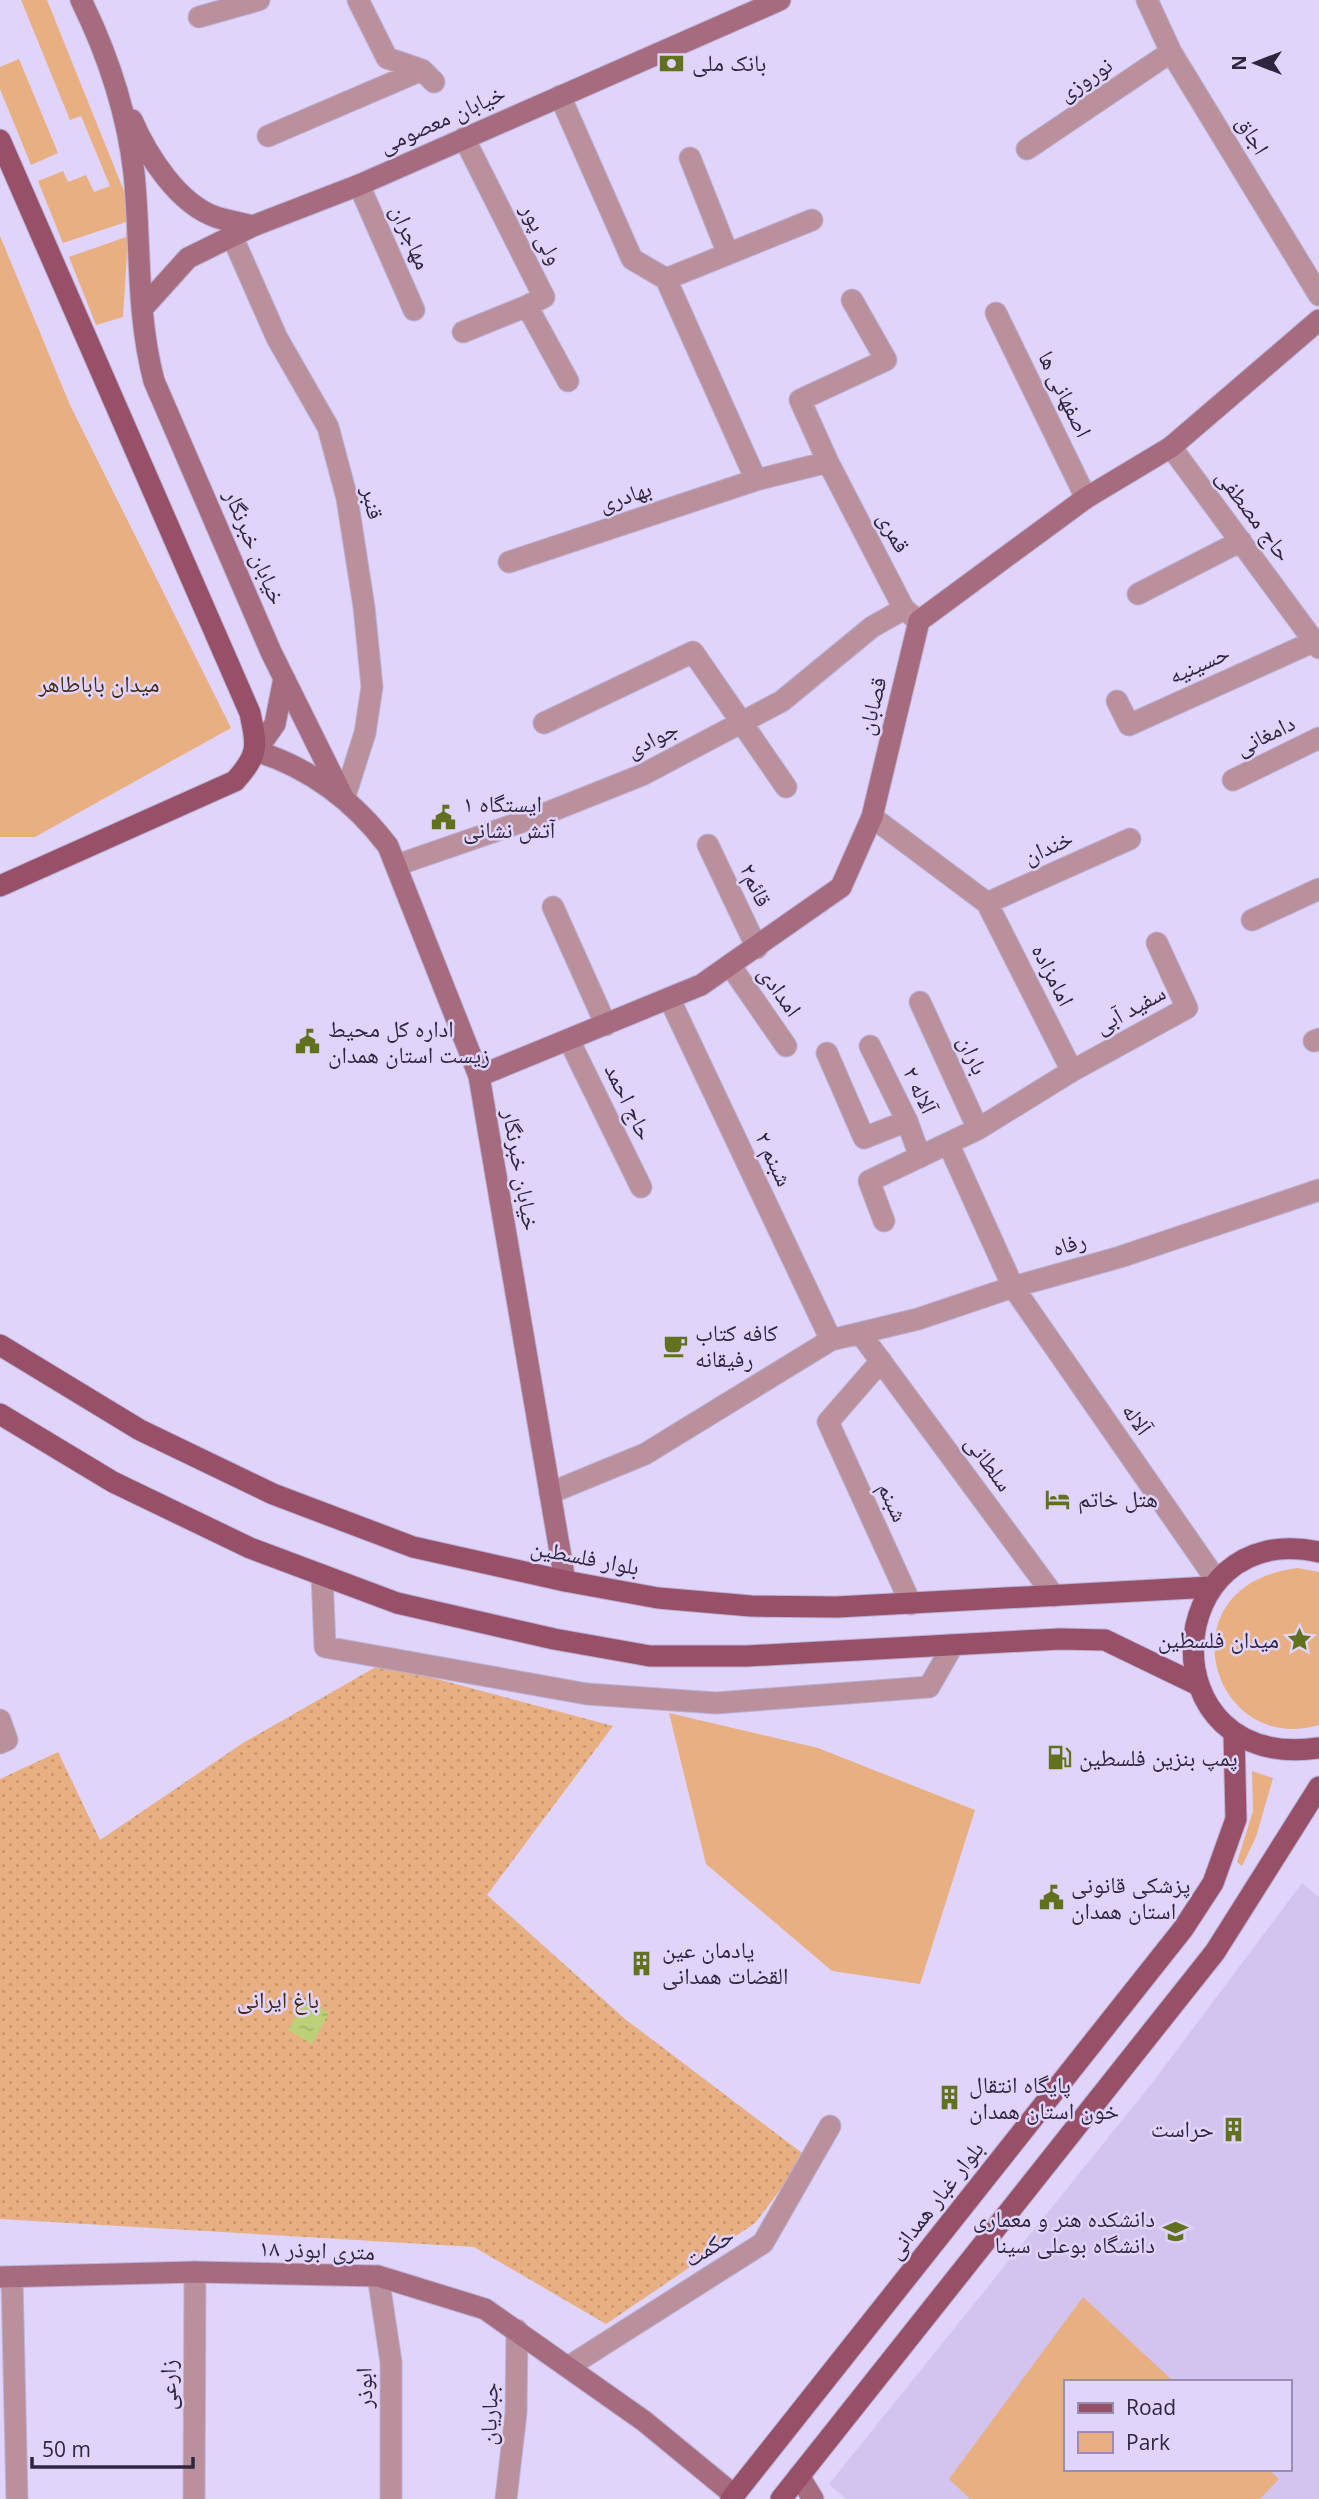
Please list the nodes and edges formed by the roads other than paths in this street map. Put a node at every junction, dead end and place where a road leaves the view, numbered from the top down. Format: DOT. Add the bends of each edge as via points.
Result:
graph roads {
  1 [pos="81,0"];
  2 [pos="259,0"];
  3 [pos="358,0"];
  4 [pos="780,0"];
  5 [pos="1147,0"];
  6 [pos="753,5"];
  7 [pos="198,18"];
  8 [pos="1171,52"];
  9 [pos="120,94"];
  10 [pos="560,96"];
  11 [pos="268,136"];
  12 [pos="464,138"];
  13 [pos="0,140"];
  14 [pos="1027,149"];
  15 [pos="690,158"];
  16 [pos="359,185"];
  17 [pos="812,220"];
  18 [pos="253,226"];
  19 [pos="232,236"];
  20 [pos="728,254"];
  21 [pos="666,279"];
  22 [pos="1319,295"];
  23 [pos="852,300"];
  24 [pos="527,306"];
  25 [pos="142,309"];
  26 [pos="414,310"];
  27 [pos="996,313"];
  28 [pos="1319,320"];
  29 [pos="463,332"];
  30 [pos="568,381"];
  31 [pos="1171,446"];
  32 [pos="828,463"];
  33 [pos="756,480"];
  34 [pos="1086,498"];
  35 [pos="1241,541"];
  36 [pos="509,562"];
  37 [pos="1138,594"];
  38 [pos="912,615"];
  39 [pos="1317,645"];
  40 [pos="284,678"];
  41 [pos="1116,701"];
  42 [pos="742,722"];
  43 [pos="544,723"];
  44 [pos="1319,738"];
  45 [pos="256,751"];
  46 [pos="1233,780"];
  47 [pos="786,787"];
  48 [pos="344,799"];
  49 [pos="872,817"];
  50 [pos="1130,839"];
  51 [pos="708,845"];
  52 [pos="397,865"];
  53 [pos="0,886"];
  54 [pos="1319,889"];
  55 [pos="986,903"];
  56 [pos="553,907"];
  57 [pos="1252,920"];
  58 [pos="1157,943"];
  59 [pos="757,948"];
  60 [pos="730,965"];
  61 [pos="670,1000"];
  62 [pos="920,1002"];
  63 [pos="606,1025"];
  64 [pos="569,1040"];
  65 [pos="786,1046"];
  66 [pos="870,1046"];
  67 [pos="827,1053"];
  68 [pos="1072,1071"];
  69 [pos="478,1076"];
  70 [pos="907,1121"];
  71 [pos="978,1129"];
  72 [pos="948,1143"];
  73 [pos="920,1157"];
  74 [pos="641,1187"];
  75 [pos="1319,1190"];
  76 [pos="884,1221"];
  77 [pos="1013,1287"];
  78 [pos="860,1333"];
  79 [pos="831,1340"];
  80 [pos="0,1345"];
  81 [pos="881,1361"];
  82 [pos="0,1414"];
  83 [pos="550,1493"];
  84 [pos="1319,1552"];
  85 [pos="322,1575"];
  86 [pos="565,1581"];
  87 [pos="1214,1584"];
  88 [pos="1054,1597"];
  89 [pos="911,1604"];
  90 [pos="953,1645"];
  91 [pos="1196,1684"];
  92 [pos="0,1720"];
  93 [pos="1234,1733"];
  94 [pos="0,1743"];
  95 [pos="1319,1748"];
  96 [pos="1319,1787"];
  97 [pos="830,2126"];
  98 [pos="195,2272"];
  99 [pos="378,2276"];
  100 [pos="6,2277"];
  101 [pos="517,2330"];
  102 [pos="568,2367"];
  103 [pos="799,2476"];
  104 [pos="732,2497"];
  105 [pos="17,2499"];
  106 [pos="194,2499"];
  107 [pos="391,2499"];
  108 [pos="506,2499"];
  109 [pos="780,2499"];
  110 [pos="813,2499"];
  1 -- 9 [label="main road"];
  2 -- 7 [label="street"];
  3 -- 11 [label="street" via="387,58 428,76"];
  4 -- 6 [label="main road, خیابان معصومی"];
  5 -- 8 [label="street, اجاق"];
  6 -- 10 [label="main road, خیابان معصومی"];
  8 -- 14 [label="street, نوروزی"];
  8 -- 22 [label="street, اجاق"];
  9 -- 18 [label="main road" via="143,144 173,187 213,216"];
  9 -- 25 [label="main road, خیابان خبرنگار" via="134,173"];
  10 -- 12 [label="main road, خیابان معصومی"];
  10 -- 21 [label="street" via="632,259"];
  12 -- 16 [label="main road, خیابان معصومی"];
  12 -- 24 [label="street, ولی پور" via="544,297"];
  13 -- 45 [label="main road" via="250,713"];
  15 -- 20 [label="street"];
  16 -- 18 [label="main road, خیابان معصومی"];
  16 -- 26 [label="street, مهاجران"];
  17 -- 20 [label="street"];
  18 -- 19 [label="main road, خیابان معصومی"];
  19 -- 25 [label="main road, خیابان معصومی" via="188,258"];
  19 -- 48 [label="street, قنبر" via="277,338 328,427 347,498 372,687 365,733"];
  20 -- 21 [label="street"];
  21 -- 33 [label="street"];
  23 -- 32 [label="street, قمری" via="886,360 800,400"];
  24 -- 29 [label="street"];
  24 -- 30 [label="street"];
  25 -- 40 [label="main road, خیابان خبرنگار" via="144,345 155,381"];
  27 -- 34 [label="street, اصفهانی ها"];
  28 -- 31 [label="main road"];
  31 -- 34 [label="main road"];
  31 -- 35 [label="street, حاج مصطفی"];
  32 -- 33 [label="street, بهادری"];
  32 -- 38 [label="street, قمری"];
  33 -- 36 [label="street, بهادری"];
  34 -- 38 [label="main road"];
  35 -- 37 [label="street"];
  35 -- 39 [label="street, حاج مصطفی"];
  38 -- 42 [label="street, جوادی" via="872,627 782,701"];
  38 -- 49 [label="main road, قصابان"];
  39 -- 41 [label="street, حسینیه" via="1129,725"];
  40 -- 45 [label="main road" via="275,723"];
  40 -- 48 [label="main road, خیابان خبرنگار"];
  42 -- 43 [label="street" via="693,652"];
  42 -- 47 [label="street"];
  42 -- 52 [label="street, جوادی" via="642,775"];
  44 -- 46 [label="street, دامغانی"];
  45 -- 48 [label="main road, خیابان خبرنگار" via="287,761"];
  45 -- 53 [label="main road" via="235,781"];
  48 -- 52 [label="main road, خیابان خبرنگار" via="366,817"];
  49 -- 55 [label="street, امامزاده"];
  49 -- 59 [label="main road, قصابان" via="841,887"];
  50 -- 55 [label="street, خندان"];
  51 -- 59 [label="street, قائم۲"];
  52 -- 69 [label="main road, خیابان خبرنگار"];
  54 -- 57 [label="street"];
  55 -- 68 [label="street, امامزاده"];
  56 -- 63 [label="street"];
  58 -- 68 [label="street, سفید آبی" via="1187,1008"];
  59 -- 60 [label="main road, قصابان"];
  60 -- 61 [label="main road, قصابان"];
  60 -- 65 [label="street, امدادی"];
  61 -- 63 [label="main road, قصابان"];
  61 -- 79 [label="street, شبنم ۲"];
  62 -- 71 [label="street, باران"];
  63 -- 64 [label="main road, قصابان"];
  64 -- 69 [label="main road, قصابان"];
  64 -- 74 [label="street, حاج احمد"];
  66 -- 70 [label="street, آلاله ۲"];
  67 -- 70 [label="street" via="864,1138"];
  68 -- 71 [label="street"];
  69 -- 83 [label="main road, خیابان خبرنگار"];
  70 -- 73 [label="street, آلاله ۲"];
  71 -- 72 [label="street"];
  72 -- 73 [label="street"];
  72 -- 77 [label="street"];
  73 -- 76 [label="street" via="869,1181"];
  75 -- 77 [label="street, رفاه" via="1121,1257"];
  77 -- 78 [label="street, رفاه" via="918,1320"];
  77 -- 87 [label="street, آلاله"];
  78 -- 79 [label="street, رفاه"];
  78 -- 81 [label="street, سلطانی"];
  79 -- 83 [label="street, رفاه" via="645,1454"];
  80 -- 86 [label="main road, بلوار فلسطین" via="140,1430 273,1494 413,1547"];
  81 -- 88 [label="street, سلطانی"];
  81 -- 89 [label="street, شبنم" via="828,1422"];
  82 -- 85 [label="main road" via="113,1482 250,1548"];
  83 -- 86 [label="main road, خیابان خبرنگار"];
  84 -- 87 [label="main road" via="1269,1550 1241,1562"];
  85 -- 90 [label="main road" via="397,1603 650,1656 747,1656"];
  85 -- 90 [label="street" via="325,1647 587,1694 716,1703 929,1687"];
  86 -- 89 [label="main road, بلوار فلسطین" via="657,1598 751,1606"];
  87 -- 88 [label="main road, بلوار فلسطین"];
  87 -- 91 [label="main road" via="1195,1620 1191,1652"];
  88 -- 89 [label="main road, بلوار فلسطین"];
  90 -- 91 [label="main road" via="1105,1640"];
  91 -- 93 [label="main road" via="1211,1711"];
  92 -- 94 [label="street" via="7,1740"];
  93 -- 95 [label="main road" via="1262,1747 1292,1752"];
  93 -- 104 [label="main road, بلوار غبار همدانی" via="1236,1819 1213,1883 1191,1918"];
  96 -- 103 [label="main road" via="1215,1952"];
  97 -- 102 [label="street, حکمت" via="764,2244"];
  98 -- 99 [label="main road, ۱۸ متری ابوذر"];
  98 -- 100 [label="main road, ۱۸ متری ابوذر"];
  98 -- 106 [label="street, زارعی"];
  99 -- 101 [label="main road, ۱۸ متری ابوذر" via="485,2309"];
  99 -- 107 [label="street, ابوذر" via="391,2362"];
  100 -- 105 [label="street"];
  101 -- 102 [label="main road, ۱۸ متری ابوذر"];
  101 -- 108 [label="street, جباریان" via="516,2424"];
  102 -- 104 [label="main road, ۱۸ متری ابوذر" via="644,2421"];
  103 -- 109 [label="main road"];
  103 -- 110 [label="main road"];
}
